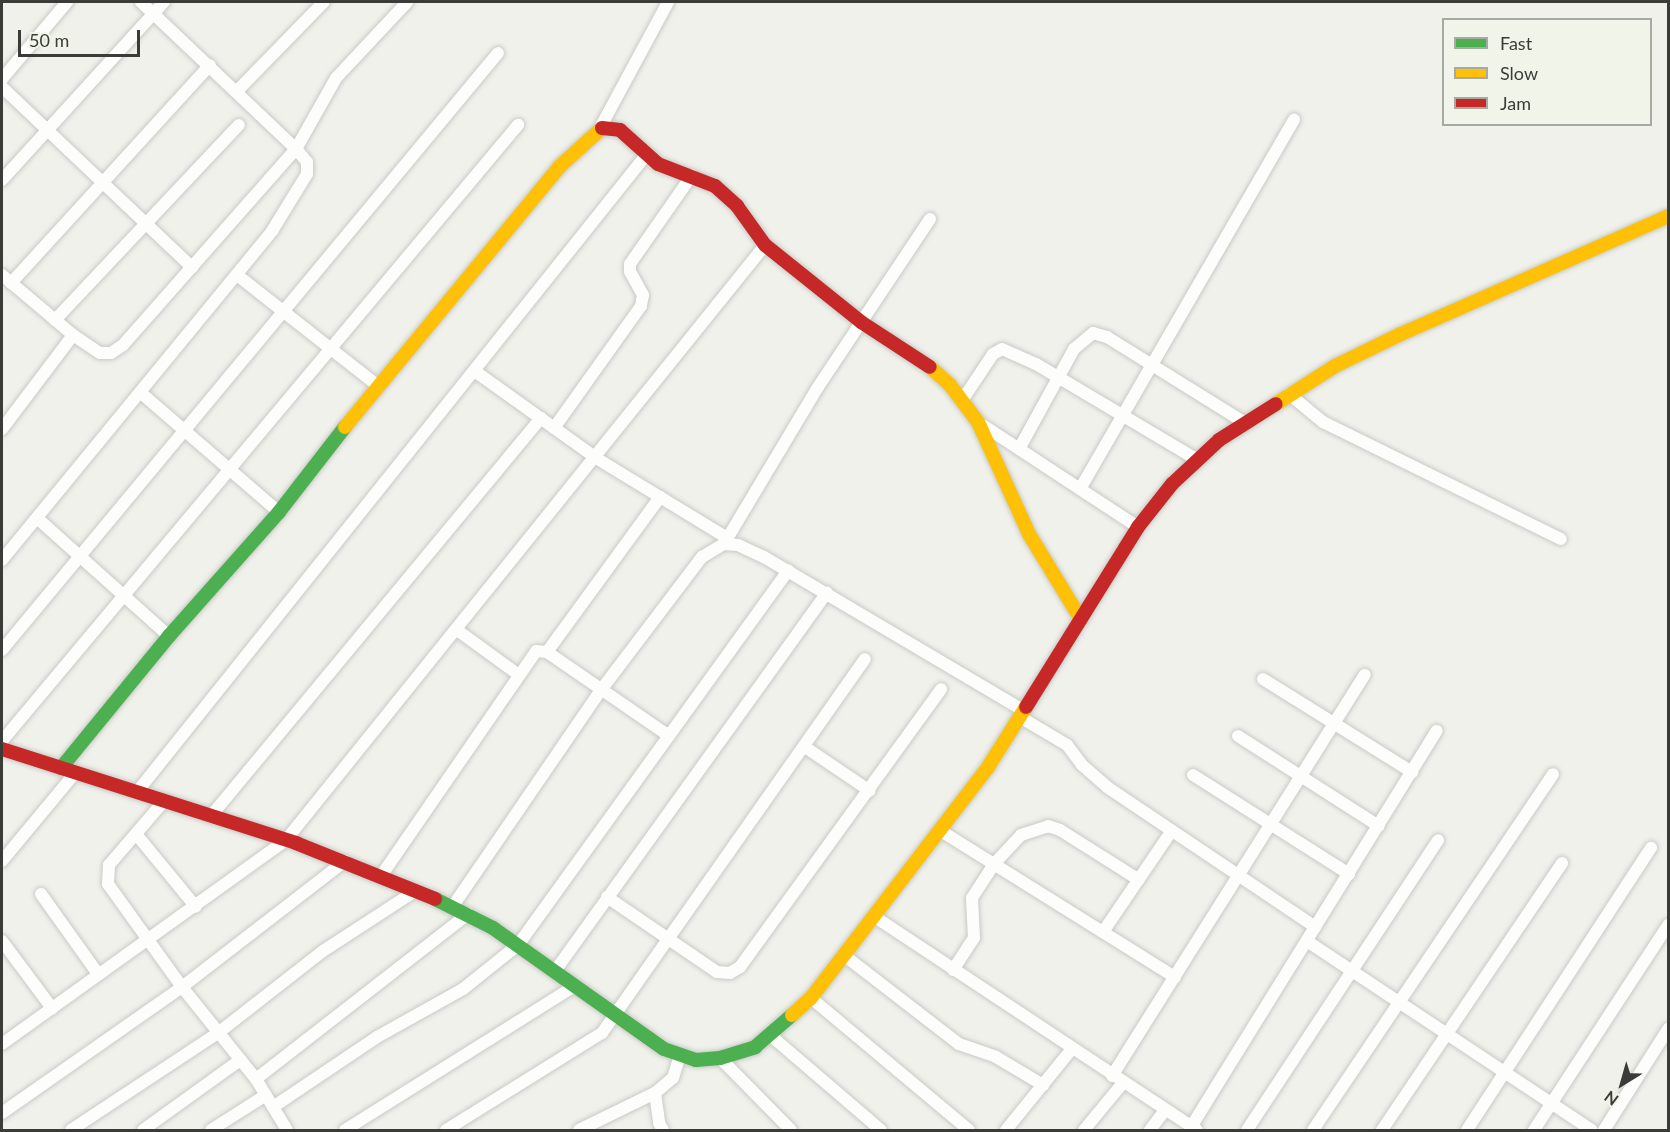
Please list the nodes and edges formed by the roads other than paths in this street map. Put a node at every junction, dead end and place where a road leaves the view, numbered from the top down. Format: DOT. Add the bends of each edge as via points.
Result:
graph roads {
  1 [pos="67,2"];
  2 [pos="141,2"];
  3 [pos="164,2"];
  4 [pos="324,2"];
  5 [pos="407,2"];
  6 [pos="668,2"];
  7 [pos="152,15"];
  8 [pos="498,53"];
  9 [pos="210,65"];
  10 [pos="2,79"];
  11 [pos="2,87"];
  12 [pos="237,91"];
  13 [pos="1294,120"];
  14 [pos="239,125"];
  15 [pos="518,125"];
  16 [pos="600,128"];
  17 [pos="47,129"];
  18 [pos="296,149"];
  19 [pos="647,154"];
  20 [pos="692,175"];
  21 [pos="2,180"];
  22 [pos="103,183"];
  23 [pos="1668,216"];
  24 [pos="930,219"];
  25 [pos="145,223"];
  26 [pos="765,245"];
  27 [pos="192,267"];
  28 [pos="237,274"];
  29 [pos="2,275"];
  30 [pos="12,283"];
  31 [pos="283,313"];
  32 [pos="55,320"];
  33 [pos="861,322"];
  34 [pos="73,335"];
  35 [pos="330,349"];
  36 [pos="1153,364"];
  37 [pos="476,372"];
  38 [pos="1058,377"];
  39 [pos="377,385"];
  40 [pos="141,393"];
  41 [pos="1289,394"];
  42 [pos="963,399"];
  43 [pos="1124,415"];
  44 [pos="540,418"];
  45 [pos="978,422"];
  46 [pos="1245,423"];
  47 [pos="554,428"];
  48 [pos="2,429"];
  49 [pos="185,432"];
  50 [pos="1019,449"];
  51 [pos="596,458"];
  52 [pos="1198,460"];
  53 [pos="232,471"];
  54 [pos="1080,489"];
  55 [pos="660,497"];
  56 [pos="279,512"];
  57 [pos="37,518"];
  58 [pos="1138,527"];
  59 [pos="1561,539"];
  60 [pos="725,541"];
  61 [pos="81,555"];
  62 [pos="2,560"];
  63 [pos="788,570"];
  64 [pos="827,593"];
  65 [pos="125,594"];
  66 [pos="1080,618"];
  67 [pos="457,630"];
  68 [pos="170,636"];
  69 [pos="2,650"];
  70 [pos="548,652"];
  71 [pos="865,659"];
  72 [pos="519,675"];
  73 [pos="1365,675"];
  74 [pos="1263,679"];
  75 [pos="941,689"];
  76 [pos="601,690"];
  77 [pos="1022,714"];
  78 [pos="1335,723"];
  79 [pos="1437,731"];
  80 [pos="669,736"];
  81 [pos="1238,736"];
  82 [pos="2,741"];
  83 [pos="805,747"];
  84 [pos="2,749"];
  85 [pos="61,768"];
  86 [pos="1412,772"];
  87 [pos="75,773"];
  88 [pos="1553,774"];
  89 [pos="1193,775"];
  90 [pos="1301,776"];
  91 [pos="870,791"];
  92 [pos="136,792"];
  93 [pos="164,801"];
  94 [pos="211,816"];
  95 [pos="1271,824"];
  96 [pos="1379,826"];
  97 [pos="941,831"];
  98 [pos="1171,832"];
  99 [pos="136,834"];
  100 [pos="286,840"];
  101 [pos="1438,840"];
  102 [pos="1651,848"];
  103 [pos="2,861"];
  104 [pos="345,861"];
  105 [pos="1562,863"];
  106 [pos="993,864"];
  107 [pos="1348,874"];
  108 [pos="381,876"];
  109 [pos="1238,877"];
  110 [pos="1139,880"];
  111 [pos="416,891"];
  112 [pos="41,894"];
  113 [pos="608,897"];
  114 [pos="453,906"];
  115 [pos="196,907"];
  116 [pos="468,914"];
  117 [pos="875,917"];
  118 [pos="1668,925"];
  119 [pos="1316,927"];
  120 [pos="1103,933"];
  121 [pos="147,939"];
  122 [pos="668,939"];
  123 [pos="2,941"];
  124 [pos="1307,941"];
  125 [pos="518,945"];
  126 [pos="845,956"];
  127 [pos="953,970"];
  128 [pos="555,971"];
  129 [pos="1352,971"];
  130 [pos="98,975"];
  131 [pos="1175,977"];
  132 [pos="575,986"];
  133 [pos="182,987"];
  134 [pos="811,998"];
  135 [pos="1398,1002"];
  136 [pos="52,1008"];
  137 [pos="614,1014"];
  138 [pos="1668,1029"];
  139 [pos="219,1033"];
  140 [pos="1444,1033"];
  141 [pos="770,1035"];
  142 [pos="2,1042"];
  143 [pos="1071,1050"];
  144 [pos="680,1055"];
  145 [pos="720,1058"];
  146 [pos="240,1060"];
  147 [pos="1504,1075"];
  148 [pos="256,1079"];
  149 [pos="1117,1080"];
  150 [pos="1043,1085"];
  151 [pos="655,1093"];
  152 [pos="266,1095"];
  153 [pos="1551,1105"];
  154 [pos="273,1107"];
  155 [pos="1165,1110"];
  156 [pos="2,1113"];
  157 [pos="1194,1129"];
  158 [pos="71,1131"];
  159 [pos="142,1131"];
  160 [pos="211,1131"];
  161 [pos="287,1131"];
  162 [pos="345,1131"];
  163 [pos="446,1131"];
  164 [pos="579,1131"];
  165 [pos="663,1131"];
  166 [pos="790,1131"];
  167 [pos="881,1131"];
  168 [pos="969,1131"];
  169 [pos="1006,1131"];
  170 [pos="1084,1131"];
  171 [pos="1150,1131"];
  172 [pos="1247,1131"];
  173 [pos="1313,1131"];
  174 [pos="1382,1131"];
  175 [pos="1467,1131"];
  176 [pos="1534,1131"];
  177 [pos="1592,1131"];
  178 [pos="1604,1131"];
  1 -- 10 [label="street"];
  2 -- 7 [label="street"];
  3 -- 7 [label="street"];
  4 -- 12 [label="street"];
  5 -- 18 [label="street" via="336,78"];
  6 -- 16 [label="street"];
  7 -- 9 [label="street"];
  7 -- 17 [label="street"];
  8 -- 31 [label="street"];
  9 -- 12 [label="street"];
  9 -- 22 [label="street"];
  11 -- 17 [label="street"];
  12 -- 18 [label="street"];
  13 -- 36 [label="street"];
  14 -- 25 [label="street"];
  15 -- 35 [label="street"];
  16 -- 19 [label="main road" via="620,130"];
  16 -- 39 [label="main road" via="559,167"];
  17 -- 21 [label="street"];
  17 -- 22 [label="street"];
  18 -- 27 [label="street"];
  18 -- 28 [label="street" via="307,162 303,185"];
  19 -- 20 [label="main road" via="668,169"];
  19 -- 37 [label="street"];
  20 -- 26 [label="main road" via="715,186 737,206"];
  20 -- 47 [label="street" via="630,264 630,272 643,296 641,306"];
  22 -- 25 [label="street"];
  22 -- 30 [label="street"];
  23 -- 41 [label="main road" via="1411,329"];
  24 -- 33 [label="street"];
  25 -- 27 [label="street"];
  25 -- 32 [label="street"];
  26 -- 33 [label="main road"];
  26 -- 51 [label="street"];
  27 -- 34 [label="street" via="123,345 111,353 100,353"];
  28 -- 31 [label="street"];
  28 -- 40 [label="street"];
  29 -- 30 [label="street"];
  30 -- 32 [label="street"];
  31 -- 35 [label="street"];
  31 -- 49 [label="street"];
  32 -- 34 [label="street"];
  33 -- 42 [label="main road" via="933,369"];
  33 -- 60 [label="street"];
  34 -- 48 [label="street"];
  35 -- 39 [label="street"];
  35 -- 53 [label="street"];
  36 -- 38 [label="street" via="1107,336 1093,333 1074,349"];
  36 -- 43 [label="street"];
  36 -- 46 [label="street"];
  37 -- 44 [label="street"];
  37 -- 92 [label="street"];
  38 -- 42 [label="street" via="1002,349 993,354"];
  38 -- 43 [label="street"];
  38 -- 50 [label="street"];
  39 -- 56 [label="main road"];
  40 -- 49 [label="street"];
  40 -- 57 [label="street"];
  41 -- 46 [label="main road"];
  41 -- 59 [label="street" via="1323,422"];
  42 -- 45 [label="main road"];
  43 -- 52 [label="street"];
  43 -- 54 [label="street"];
  44 -- 47 [label="street"];
  44 -- 94 [label="street"];
  45 -- 50 [label="street"];
  45 -- 66 [label="main road" via="1029,534"];
  46 -- 52 [label="main road"];
  47 -- 51 [label="street"];
  49 -- 53 [label="street"];
  49 -- 61 [label="street"];
  50 -- 54 [label="street"];
  51 -- 55 [label="street"];
  51 -- 67 [label="street"];
  52 -- 58 [label="main road" via="1172,484"];
  53 -- 56 [label="street"];
  53 -- 65 [label="street"];
  54 -- 58 [label="street"];
  55 -- 60 [label="street"];
  55 -- 70 [label="street"];
  56 -- 68 [label="main road"];
  57 -- 61 [label="street"];
  57 -- 62 [label="street"];
  58 -- 66 [label="main road"];
  60 -- 63 [label="street"];
  60 -- 76 [label="street" via="702,557"];
  61 -- 65 [label="street"];
  61 -- 69 [label="street"];
  63 -- 64 [label="street"];
  63 -- 80 [label="street"];
  64 -- 77 [label="street"];
  64 -- 113 [label="street"];
  65 -- 68 [label="street"];
  65 -- 82 [label="street"];
  66 -- 77 [label="main road"];
  67 -- 72 [label="street"];
  67 -- 100 [label="street"];
  68 -- 85 [label="main road"];
  70 -- 72 [label="street" via="536,651"];
  70 -- 76 [label="street"];
  71 -- 83 [label="street"];
  72 -- 108 [label="street"];
  73 -- 78 [label="street"];
  74 -- 78 [label="street"];
  75 -- 91 [label="street"];
  76 -- 80 [label="street"];
  76 -- 114 [label="street"];
  77 -- 97 [label="main road"];
  77 -- 98 [label="street" via="1067,745 1091,775"];
  78 -- 86 [label="street"];
  78 -- 90 [label="street"];
  79 -- 86 [label="street"];
  80 -- 125 [label="street"];
  81 -- 90 [label="street"];
  83 -- 91 [label="street"];
  83 -- 122 [label="street"];
  84 -- 85 [label="main road"];
  85 -- 87 [label="main road"];
  86 -- 96 [label="street"];
  87 -- 92 [label="main road"];
  87 -- 103 [label="street"];
  88 -- 135 [label="street"];
  89 -- 95 [label="street"];
  90 -- 95 [label="street"];
  90 -- 96 [label="street"];
  91 -- 122 [label="street" via="740,968 730,973 717,972"];
  92 -- 93 [label="main road"];
  93 -- 94 [label="main road"];
  93 -- 99 [label="street"];
  94 -- 100 [label="main road"];
  95 -- 107 [label="street"];
  95 -- 109 [label="street"];
  96 -- 107 [label="street"];
  97 -- 106 [label="street"];
  97 -- 117 [label="main road"];
  98 -- 109 [label="street"];
  98 -- 110 [label="street"];
  99 -- 115 [label="street"];
  99 -- 121 [label="street" via="109,865 107,875 108,884"];
  100 -- 104 [label="main road"];
  100 -- 115 [label="street"];
  101 -- 129 [label="street"];
  102 -- 147 [label="street"];
  104 -- 108 [label="main road"];
  104 -- 133 [label="street"];
  105 -- 140 [label="street"];
  106 -- 110 [label="street" via="1021,835 1048,826 1083,842"];
  106 -- 120 [label="street"];
  106 -- 127 [label="street" via="970,904 974,938"];
  107 -- 119 [label="street"];
  108 -- 111 [label="main road"];
  109 -- 119 [label="street"];
  109 -- 131 [label="street"];
  110 -- 120 [label="street"];
  111 -- 114 [label="main road"];
  111 -- 139 [label="street" via="323,951"];
  112 -- 130 [label="street"];
  113 -- 122 [label="street"];
  113 -- 128 [label="street"];
  114 -- 116 [label="main road"];
  115 -- 121 [label="street"];
  116 -- 125 [label="main road"];
  116 -- 148 [label="street"];
  117 -- 126 [label="main road"];
  117 -- 127 [label="street"];
  118 -- 153 [label="street"];
  119 -- 124 [label="street"];
  120 -- 131 [label="street"];
  121 -- 130 [label="street"];
  121 -- 133 [label="street"];
  122 -- 137 [label="street"];
  123 -- 136 [label="street"];
  124 -- 129 [label="street"];
  124 -- 157 [label="street"];
  125 -- 128 [label="main road"];
  125 -- 154 [label="street" via="463,989 377,1037"];
  126 -- 134 [label="main road"];
  126 -- 150 [label="street" via="959,1044 996,1056"];
  127 -- 143 [label="street"];
  128 -- 132 [label="main road"];
  129 -- 135 [label="street"];
  129 -- 172 [label="street"];
  130 -- 136 [label="street"];
  131 -- 149 [label="street"];
  132 -- 137 [label="main road"];
  132 -- 162 [label="street"];
  133 -- 139 [label="street"];
  133 -- 156 [label="street"];
  134 -- 141 [label="main road"];
  134 -- 168 [label="street"];
  135 -- 140 [label="street"];
  135 -- 173 [label="street"];
  136 -- 142 [label="street"];
  137 -- 144 [label="main road" via="664,1049"];
  137 -- 163 [label="street" via="597,1037"];
  138 -- 178 [label="street"];
  139 -- 146 [label="street"];
  139 -- 158 [label="street"];
  140 -- 147 [label="street"];
  140 -- 174 [label="street"];
  141 -- 145 [label="main road" via="755,1047"];
  141 -- 167 [label="street"];
  143 -- 149 [label="street"];
  143 -- 150 [label="street"];
  144 -- 145 [label="main road" via="696,1060"];
  144 -- 151 [label="street" via="673,1078"];
  145 -- 166 [label="street"];
  146 -- 148 [label="street"];
  146 -- 159 [label="street"];
  147 -- 153 [label="street"];
  147 -- 175 [label="street"];
  148 -- 152 [label="street"];
  149 -- 155 [label="street"];
  149 -- 170 [label="street"];
  150 -- 169 [label="street"];
  151 -- 164 [label="street"];
  151 -- 165 [label="street"];
  152 -- 154 [label="street"];
  152 -- 160 [label="street"];
  153 -- 176 [label="street"];
  153 -- 177 [label="street"];
  154 -- 161 [label="street"];
  155 -- 157 [label="street"];
  155 -- 171 [label="street"];
}
